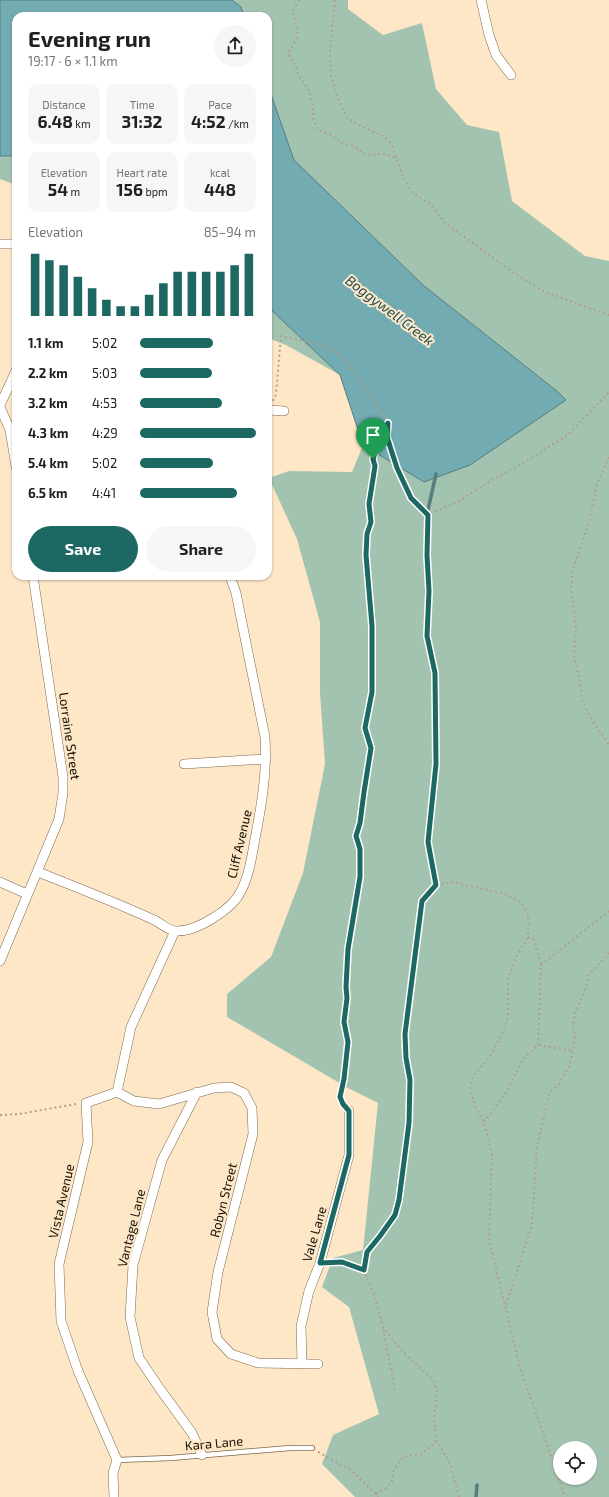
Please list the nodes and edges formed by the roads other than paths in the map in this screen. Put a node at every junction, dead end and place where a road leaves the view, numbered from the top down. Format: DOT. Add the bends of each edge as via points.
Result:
graph roads {
  1 [pos="482,0"];
  2 [pos="511,75"];
  3 [pos="0,244"];
  4 [pos="12,244"];
  5 [pos="12,380"];
  6 [pos="0,406"];
  7 [pos="272,408"];
  8 [pos="284,411"];
  9 [pos="12,442"];
  10 [pos="34,580"];
  11 [pos="231,580"];
  12 [pos="266,759"];
  13 [pos="184,764"];
  14 [pos="38,872"];
  15 [pos="0,882"];
  16 [pos="28,894"];
  17 [pos="175,932"];
  18 [pos="0,961"];
  19 [pos="117,1092"];
  20 [pos="197,1092"];
  21 [pos="349,1111"];
  22 [pos="302,1363"];
  23 [pos="318,1364"];
  24 [pos="312,1448"];
  25 [pos="202,1455"];
  26 [pos="117,1460"];
  27 [pos="114,1497"];
  1 -- 2 [label="street" via="496,55"];
  3 -- 4 [label="street"];
  5 -- 6 [label="street"];
  6 -- 9 [label="street"];
  7 -- 8 [label="street"];
  10 -- 14 [label="street, Lorraine Street" via="63,777 59,819"];
  11 -- 12 [label="street, Cliff Avenue" via="265,737"];
  12 -- 13 [label="street"];
  12 -- 17 [label="street, Cliff Avenue" via="263,797 252,854 241,892 231,905 216,916 186,930"];
  14 -- 16 [label="street, Lorraine Street"];
  14 -- 17 [label="street" via="154,920"];
  15 -- 16 [label="street"];
  16 -- 18 [label="street, Lorraine Street"];
  17 -- 19 [label="street" via="131,1027"];
  19 -- 20 [label="street, Robyn Street" via="134,1101 159,1104"];
  19 -- 26 [label="street, Vista Avenue" via="86,1103 88,1142 59,1264 61,1321 78,1370"];
  20 -- 22 [label="street, Robyn Street" via="231,1087 244,1093 252,1108 253,1134 218,1272 212,1312 217,1338 231,1354 258,1363"];
  20 -- 25 [label="street, Vantage Lane" via="162,1160 133,1265 130,1317 139,1358 192,1434"];
  21 -- 22 [label="street, Vale Lane" via="349,1155 301,1326"];
  22 -- 23 [label="street, Robyn Street"];
  24 -- 25 [label="lane, Kara Lane"];
  25 -- 26 [label="lane, Kara Lane"];
  26 -- 27 [label="street" via="113,1473"];
}
